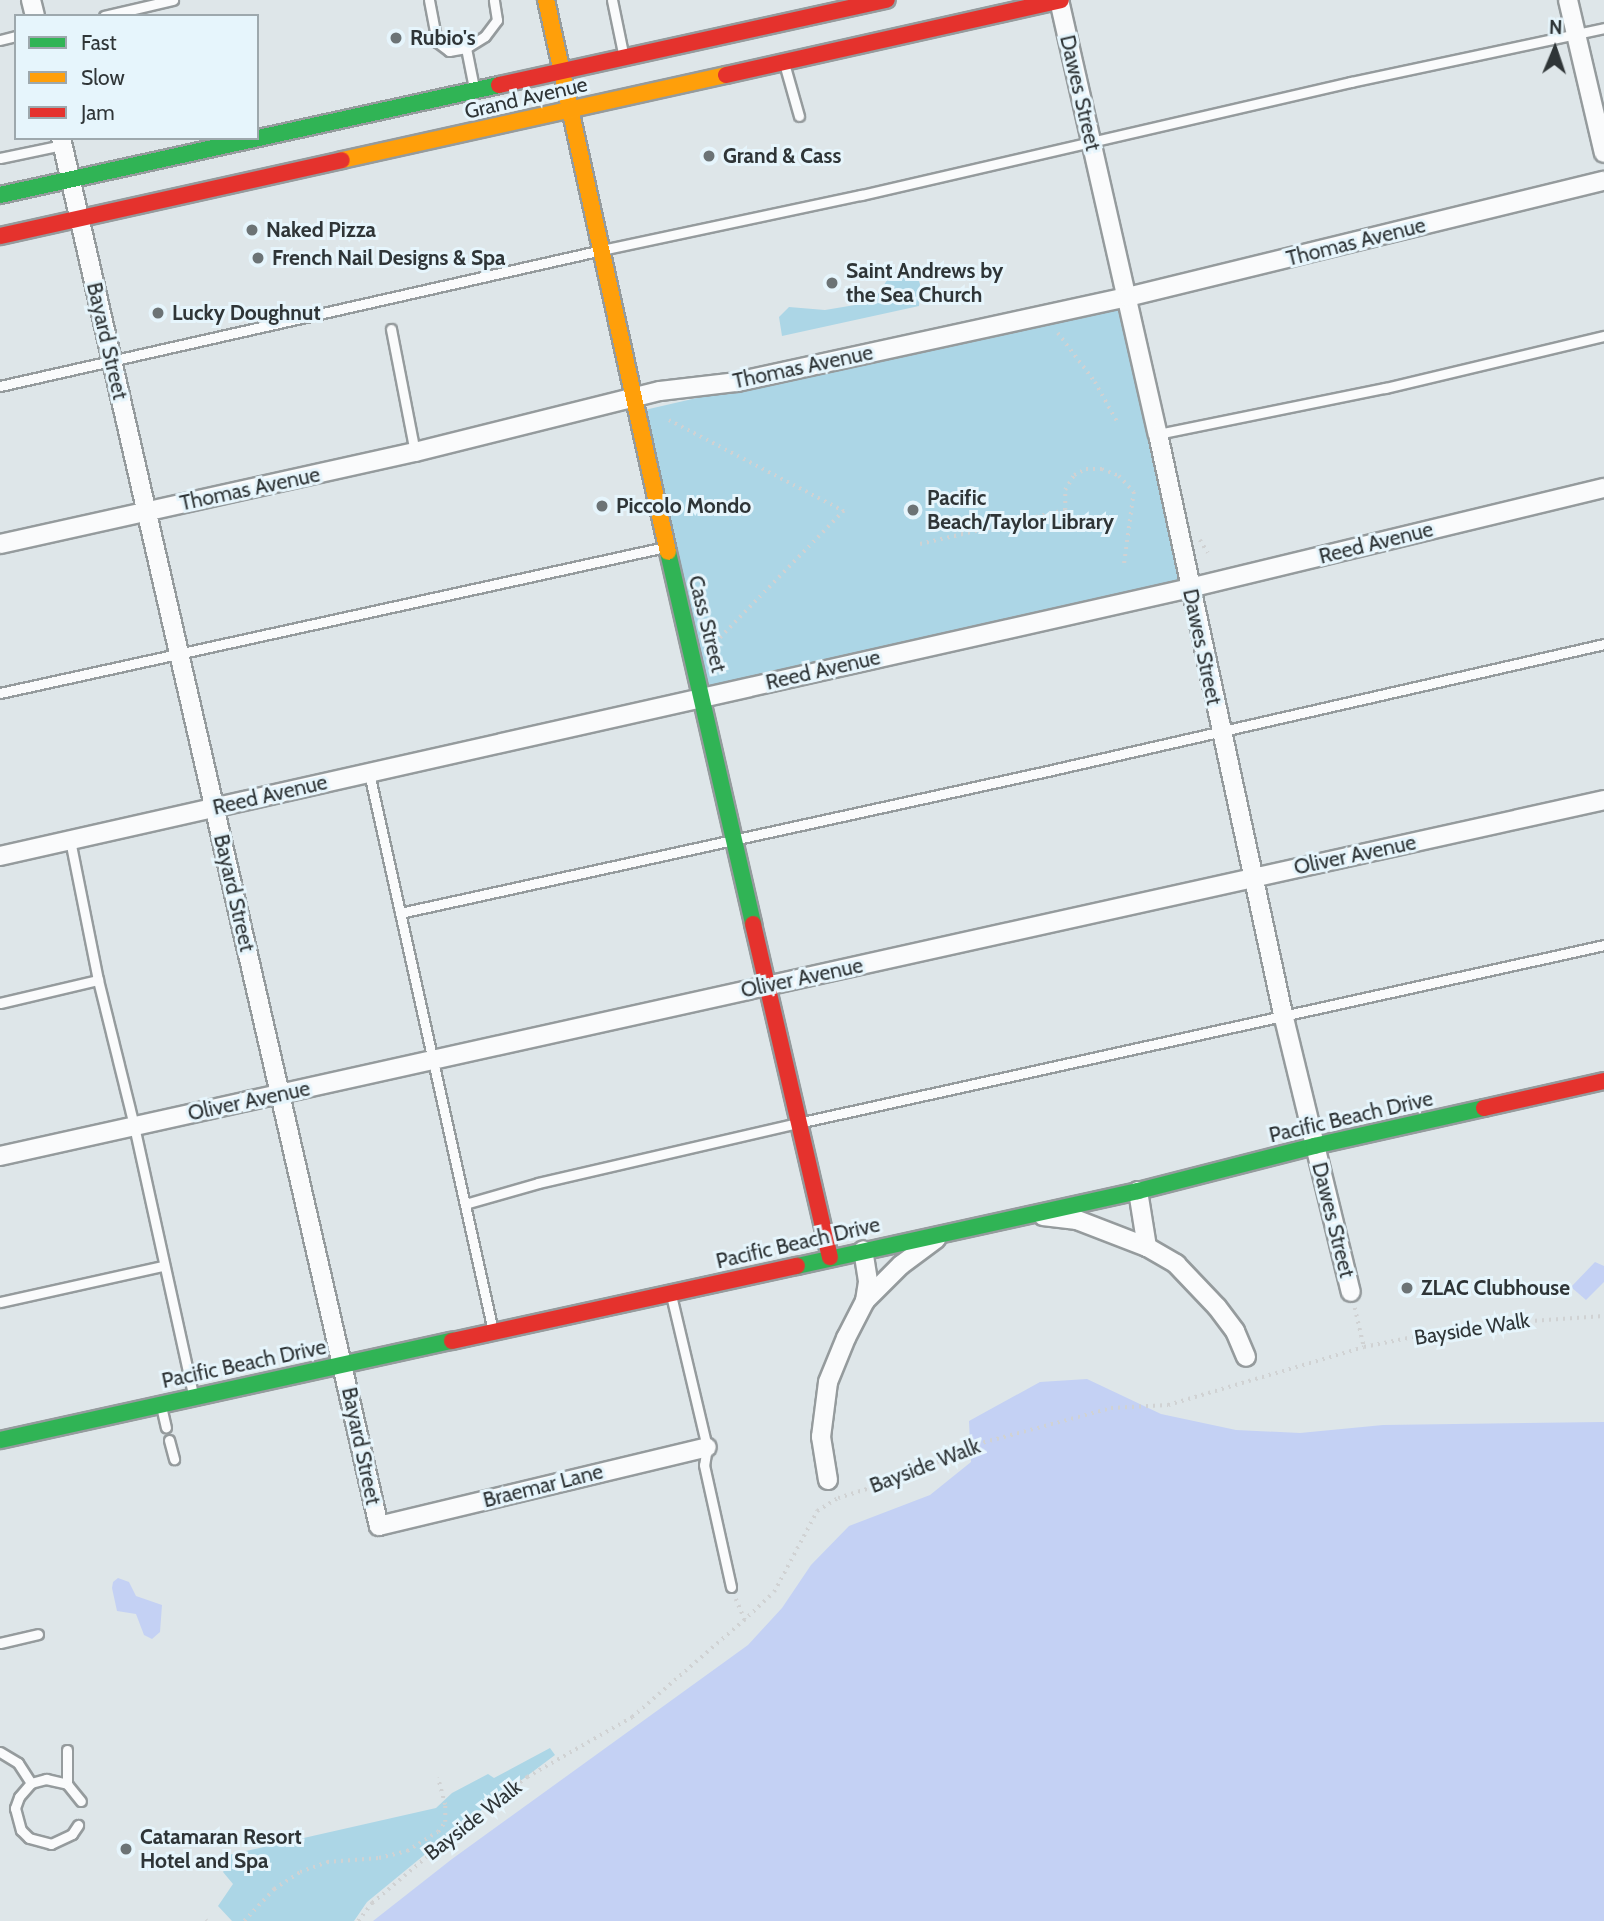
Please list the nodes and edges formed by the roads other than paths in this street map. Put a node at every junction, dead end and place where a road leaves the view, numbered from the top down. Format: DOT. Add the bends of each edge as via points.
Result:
graph roads {
  1 [pos="173,0"];
  2 [pos="429,0"];
  3 [pos="494,0"];
  4 [pos="546,0"];
  5 [pos="612,0"];
  6 [pos="887,0"];
  7 [pos="1060,0"];
  8 [pos="1568,0"];
  9 [pos="113,14"];
  10 [pos="1604,28"];
  11 [pos="1576,34"];
  12 [pos="466,48"];
  13 [pos="624,58"];
  14 [pos="784,62"];
  15 [pos="563,72"];
  16 [pos="475,91"];
  17 [pos="570,110"];
  18 [pos="799,116"];
  19 [pos="259,138"];
  20 [pos="249,140"];
  21 [pos="62,141"];
  22 [pos="1090,142"];
  23 [pos="1604,153"];
  24 [pos="0,158"];
  25 [pos="70,179"];
  26 [pos="1604,181"];
  27 [pos="0,195"];
  28 [pos="79,220"];
  29 [pos="0,236"];
  30 [pos="602,250"];
  31 [pos="1127,297"];
  32 [pos="391,329"];
  33 [pos="1604,336"];
  34 [pos="111,360"];
  35 [pos="0,386"];
  36 [pos="635,397"];
  37 [pos="1158,434"];
  38 [pos="415,452"];
  39 [pos="1604,488"];
  40 [pos="146,512"];
  41 [pos="0,544"];
  42 [pos="667,547"];
  43 [pos="1190,588"];
  44 [pos="1604,644"];
  45 [pos="180,652"];
  46 [pos="0,693"];
  47 [pos="703,697"];
  48 [pos="1220,729"];
  49 [pos="369,773"];
  50 [pos="1604,800"];
  51 [pos="214,808"];
  52 [pos="734,838"];
  53 [pos="70,840"];
  54 [pos="0,856"];
  55 [pos="1252,878"];
  56 [pos="400,913"];
  57 [pos="1604,945"];
  58 [pos="98,980"];
  59 [pos="766,986"];
  60 [pos="0,1003"];
  61 [pos="1283,1014"];
  62 [pos="433,1062"];
  63 [pos="1604,1081"];
  64 [pos="281,1094"];
  65 [pos="798,1123"];
  66 [pos="134,1126"];
  67 [pos="1314,1146"];
  68 [pos="0,1156"];
  69 [pos="1138,1191"];
  70 [pos="464,1204"];
  71 [pos="1026,1214"];
  72 [pos="951,1230"];
  73 [pos="1147,1247"];
  74 [pos="863,1250"];
  75 [pos="830,1257"];
  76 [pos="163,1266"];
  77 [pos="670,1293"];
  78 [pos="1353,1297"];
  79 [pos="865,1301"];
  80 [pos="0,1302"];
  81 [pos="494,1332"];
  82 [pos="1246,1357"];
  83 [pos="343,1365"];
  84 [pos="193,1397"];
  85 [pos="161,1404"];
  86 [pos="166,1427"];
  87 [pos="0,1440"];
  88 [pos="169,1440"];
  89 [pos="707,1447"];
  90 [pos="174,1459"];
  91 [pos="828,1480"];
  92 [pos="379,1526"];
  93 [pos="732,1587"];
  94 [pos="38,1634"];
  95 [pos="0,1643"];
  96 [pos="67,1749"];
  97 [pos="0,1752"];
  98 [pos="31,1783"];
  99 [pos="67,1784"];
  100 [pos="81,1801"];
  101 [pos="78,1825"];
  1 -- 9 [label="lane"];
  2 -- 12 [label="lane" via="437,41 449,51"];
  3 -- 12 [label="lane" via="497,20 485,36"];
  4 -- 15 [label="street, Cass Street"];
  5 -- 13 [label="lane"];
  6 -- 13 [label="street, Grand Avenue"];
  7 -- 14 [label="street, Grand Avenue"];
  7 -- 22 [label="street, Dawes Street"];
  8 -- 11 [label="street"];
  10 -- 11 [label="lane"];
  11 -- 22 [label="lane"];
  11 -- 23 [label="street"];
  12 -- 16 [label="lane"];
  13 -- 15 [label="street, Grand Avenue"];
  14 -- 17 [label="street, Grand Avenue"];
  14 -- 18 [label="lane"];
  15 -- 16 [label="street, Grand Avenue"];
  15 -- 17 [label="street, Cass Street"];
  16 -- 19 [label="street, Grand Avenue"];
  17 -- 28 [label="street, Grand Avenue"];
  17 -- 30 [label="street, Cass Street"];
  20 -- 25 [label="street, Grand Avenue"];
  21 -- 24 [label="lane"];
  21 -- 25 [label="street, Bayard Street"];
  22 -- 30 [label="lane"];
  22 -- 31 [label="street, Dawes Street"];
  25 -- 27 [label="street, Grand Avenue"];
  25 -- 28 [label="street, Bayard Street"];
  26 -- 31 [label="street, Thomas Avenue"];
  28 -- 29 [label="street, Grand Avenue"];
  28 -- 34 [label="street, Bayard Street"];
  30 -- 34 [label="lane"];
  30 -- 36 [label="street, Cass Street"];
  31 -- 36 [label="street, Thomas Avenue" via="737,382"];
  31 -- 37 [label="street, Dawes Street"];
  32 -- 38 [label="lane"];
  33 -- 37 [label="lane" via="1385,388"];
  34 -- 35 [label="lane"];
  34 -- 40 [label="street, Bayard Street"];
  36 -- 38 [label="street, Thomas Avenue"];
  36 -- 42 [label="street, Cass Street"];
  37 -- 43 [label="street, Dawes Street"];
  38 -- 40 [label="street, Thomas Avenue"];
  39 -- 43 [label="street, Reed Avenue"];
  40 -- 41 [label="street, Thomas Avenue"];
  40 -- 45 [label="street, Bayard Street"];
  42 -- 45 [label="lane"];
  42 -- 47 [label="street, Cass Street"];
  43 -- 47 [label="street, Reed Avenue"];
  43 -- 48 [label="street, Dawes Street"];
  44 -- 48 [label="lane"];
  45 -- 46 [label="lane"];
  45 -- 51 [label="street, Bayard Street"];
  47 -- 49 [label="street, Reed Avenue"];
  47 -- 52 [label="street, Cass Street"];
  48 -- 52 [label="lane"];
  48 -- 55 [label="street, Dawes Street"];
  49 -- 51 [label="street, Reed Avenue"];
  49 -- 56 [label="lane"];
  50 -- 55 [label="street, Oliver Avenue"];
  51 -- 53 [label="street, Reed Avenue"];
  51 -- 64 [label="street, Bayard Street"];
  52 -- 56 [label="lane"];
  52 -- 59 [label="street, Cass Street"];
  53 -- 54 [label="street, Reed Avenue"];
  53 -- 58 [label="lane"];
  55 -- 59 [label="street, Oliver Avenue"];
  55 -- 61 [label="street, Dawes Street"];
  56 -- 62 [label="lane"];
  57 -- 61 [label="lane"];
  58 -- 60 [label="lane"];
  58 -- 66 [label="lane"];
  59 -- 62 [label="street, Oliver Avenue"];
  59 -- 65 [label="street, Cass Street"];
  61 -- 65 [label="lane"];
  61 -- 67 [label="street, Dawes Street"];
  62 -- 64 [label="street, Oliver Avenue"];
  62 -- 70 [label="lane"];
  63 -- 67 [label="street, Pacific Beach Drive"];
  64 -- 66 [label="street, Oliver Avenue"];
  64 -- 83 [label="street, Bayard Street"];
  65 -- 70 [label="lane"];
  65 -- 75 [label="street, Cass Street"];
  66 -- 68 [label="street, Oliver Avenue"];
  66 -- 76 [label="lane"];
  67 -- 69 [label="street, Pacific Beach Drive"];
  67 -- 78 [label="street, Dawes Street"];
  69 -- 71 [label="street, Pacific Beach Drive"];
  69 -- 73 [label="street"];
  70 -- 81 [label="lane"];
  71 -- 72 [label="street, Pacific Beach Drive"];
  71 -- 73 [label="street" via="1077,1220"];
  72 -- 74 [label="street, Pacific Beach Drive"];
  72 -- 79 [label="street" via="909,1258"];
  73 -- 82 [label="street" via="1176,1264 1217,1307 1235,1331"];
  74 -- 75 [label="street, Pacific Beach Drive"];
  74 -- 79 [label="street" via="868,1282"];
  75 -- 77 [label="street, Pacific Beach Drive"];
  76 -- 80 [label="lane"];
  76 -- 84 [label="lane"];
  77 -- 81 [label="street, Pacific Beach Drive"];
  77 -- 89 [label="lane"];
  79 -- 91 [label="street" via="828,1382 821,1437"];
  81 -- 83 [label="street, Pacific Beach Drive"];
  83 -- 84 [label="street, Pacific Beach Drive"];
  83 -- 92 [label="street, Bayard Street"];
  84 -- 85 [label="street, Pacific Beach Drive"];
  85 -- 86 [label="lane"];
  85 -- 87 [label="street, Pacific Beach Drive"];
  88 -- 90 [label="lane"];
  89 -- 92 [label="street, Braemar Lane"];
  89 -- 93 [label="lane" via="705,1465"];
  94 -- 95 [label="lane"];
  96 -- 99 [label="lane"];
  97 -- 98 [label="lane" via="18,1763"];
  98 -- 99 [label="lane" via="46,1779"];
  98 -- 101 [label="lane" via="15,1808 21,1830 29,1838 51,1844 72,1834"];
  99 -- 100 [label="lane"];
}
